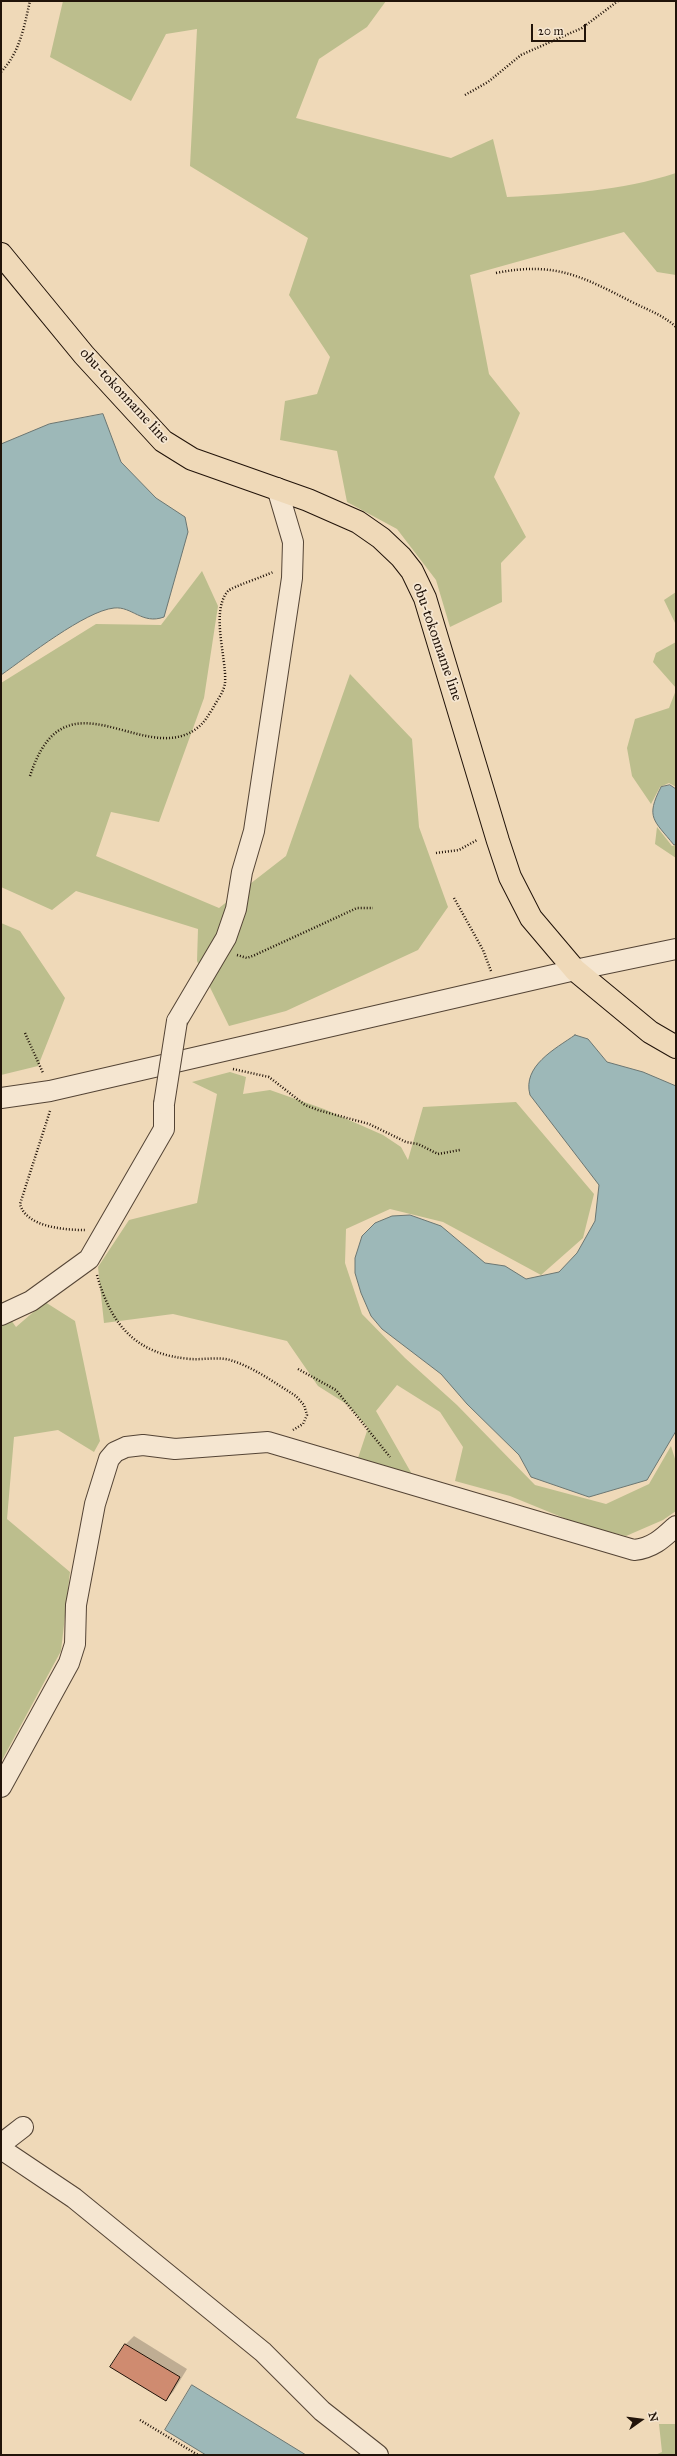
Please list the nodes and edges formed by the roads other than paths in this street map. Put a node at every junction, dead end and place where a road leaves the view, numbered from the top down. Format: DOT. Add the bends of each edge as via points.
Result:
graph roads {
  1 [pos="1,254"];
  2 [pos="277,488"];
  3 [pos="676,949"];
  4 [pos="575,970"];
  5 [pos="676,1046"];
  6 [pos="1,1098"];
  7 [pos="1,1315"];
  8 [pos="676,1526"];
  9 [pos="1,1787"];
  10 [pos="23,2127"];
  11 [pos="1,2144"];
  12 [pos="1,2149"];
  13 [pos="378,2455"];
  1 -- 2 [label="main road, obu-tokonname line" via="84,354 163,441 192,459"];
  2 -- 4 [label="main road, obu-tokonname line" via="358,522 381,538 412,571 428,605 510,876 531,918"];
  2 -- 7 [label="street, bridge" via="293,542 292,578 260,795 236,909 226,938 177,1021 164,1104 164,1129 89,1259 31,1301"];
  3 -- 4 [label="street"];
  4 -- 5 [label="main road, obu-tokonname line" via="650,1032"];
  4 -- 6 [label="street" via="50,1091"];
  8 -- 9 [label="street" via="657,1543 645,1549 634,1550 268,1442 175,1449 143,1445 126,1447 115,1452 109,1459 95,1504 76,1605 75,1644 69,1663"];
  10 -- 11 [label="street"];
  12 -- 13 [label="street" via="74,2198 227,2322 263,2352 322,2411"];
}
